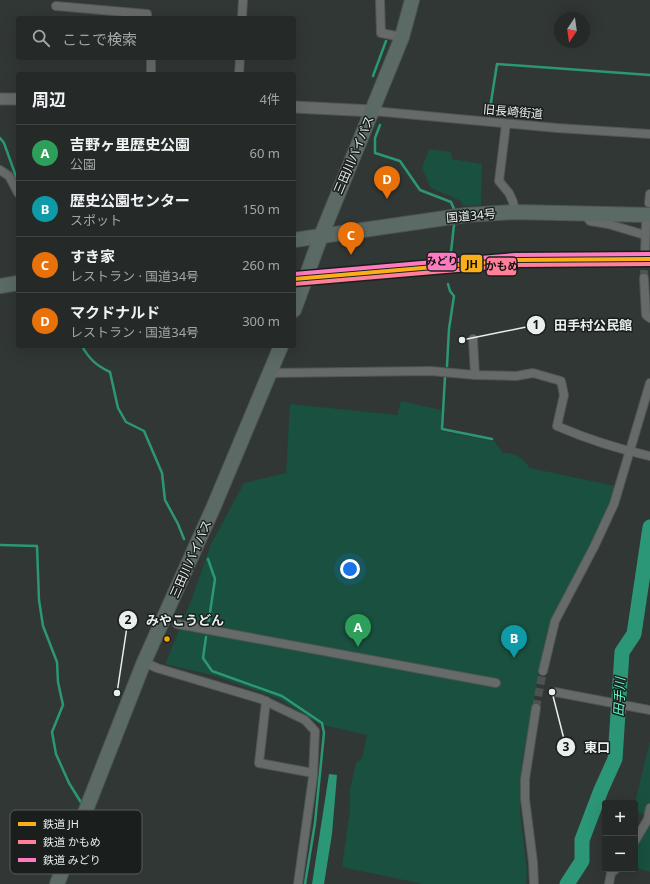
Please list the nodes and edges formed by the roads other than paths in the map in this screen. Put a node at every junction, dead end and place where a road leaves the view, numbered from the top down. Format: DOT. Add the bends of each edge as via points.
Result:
graph roads {
  1 [pos="243,0"];
  2 [pos="380,0"];
  3 [pos="412,0"];
  4 [pos="56,6"];
  5 [pos="148,16"];
  6 [pos="242,16"];
  7 [pos="402,37"];
  8 [pos="151,60"];
  9 [pos="240,60"];
  10 [pos="151,72"];
  11 [pos="239,72"];
  12 [pos="0,99"];
  13 [pos="16,99"];
  14 [pos="296,107"];
  15 [pos="373,110"];
  16 [pos="506,124"];
  17 [pos="650,134"];
  18 [pos="0,170"];
  19 [pos="16,189"];
  20 [pos="650,194"];
  21 [pos="515,212"];
  22 [pos="584,212"];
  23 [pos="648,213"];
  24 [pos="645,235"];
  25 [pos="321,236"];
  26 [pos="296,240"];
  27 [pos="644,252"];
  28 [pos="644,278"];
  29 [pos="16,283"];
  30 [pos="0,286"];
  31 [pos="296,305"];
  32 [pos="650,318"];
  33 [pos="473,338"];
  34 [pos="280,348"];
  35 [pos="271,373"];
  36 [pos="475,375"];
  37 [pos="650,383"];
  38 [pos="630,452"];
  39 [pos="650,456"];
  40 [pos="177,624"];
  41 [pos="144,662"];
  42 [pos="543,671"];
  43 [pos="496,683"];
  44 [pos="555,692"];
  45 [pos="266,701"];
  46 [pos="536,708"];
  47 [pos="650,710"];
  48 [pos="313,773"];
  49 [pos="650,808"];
  50 [pos="86,810"];
  51 [pos="649,819"];
  52 [pos="638,837"];
  53 [pos="612,872"];
  54 [pos="61,874"];
  55 [pos="57,884"];
  56 [pos="298,884"];
  57 [pos="534,884"];
  58 [pos="609,884"];
  1 -- 6 [label="street"];
  2 -- 7 [label="street" via="381,32"];
  3 -- 7 [label="highway, 三田川バイパス"];
  4 -- 5 [label="street"];
  7 -- 15 [label="highway, 三田川バイパス"];
  8 -- 10 [label="street"];
  9 -- 11 [label="street"];
  12 -- 13 [label="street"];
  14 -- 15 [label="street"];
  15 -- 16 [label="street, 旧長崎街道"];
  15 -- 25 [label="highway, 三田川バイパス"];
  16 -- 17 [label="street, 旧長崎街道"];
  16 -- 21 [label="street" via="499,181 509,194"];
  18 -- 19 [label="street" via="9,176"];
  20 -- 23 [label="street"];
  21 -- 22 [label="highway, 国道34号"];
  21 -- 25 [label="highway, 国道34号" via="466,215"];
  22 -- 23 [label="highway, 国道34号"];
  22 -- 24 [label="street" via="590,221"];
  23 -- 24 [label="street"];
  24 -- 27 [label="street"];
  25 -- 26 [label="highway, 国道34号"];
  25 -- 31 [label="highway, 三田川バイパス"];
  28 -- 32 [label="street" via="646,315"];
  29 -- 30 [label="highway"];
  33 -- 36 [label="street"];
  34 -- 35 [label="highway, 三田川バイパス"];
  35 -- 36 [label="street" via="431,371"];
  35 -- 41 [label="highway, 三田川バイパス"];
  36 -- 38 [label="street" via="516,376 533,373 561,381 564,396 557,426"];
  37 -- 38 [label="street"];
  38 -- 39 [label="street"];
  38 -- 42 [label="street" via="614,504 555,621"];
  40 -- 43 [label="street"];
  41 -- 45 [label="street"];
  41 -- 50 [label="highway, 三田川バイパス"];
  44 -- 47 [label="street"];
  45 -- 48 [label="street" via="305,720 315,731"];
  45 -- 48 [label="street" via="259,763"];
  46 -- 57 [label="street" via="525,779"];
  48 -- 56 [label="street"];
  49 -- 51 [label="street"];
  51 -- 52 [label="street"];
  53 -- 58 [label="street"];
  54 -- 55 [label="highway, 三田川バイパス"];
}
